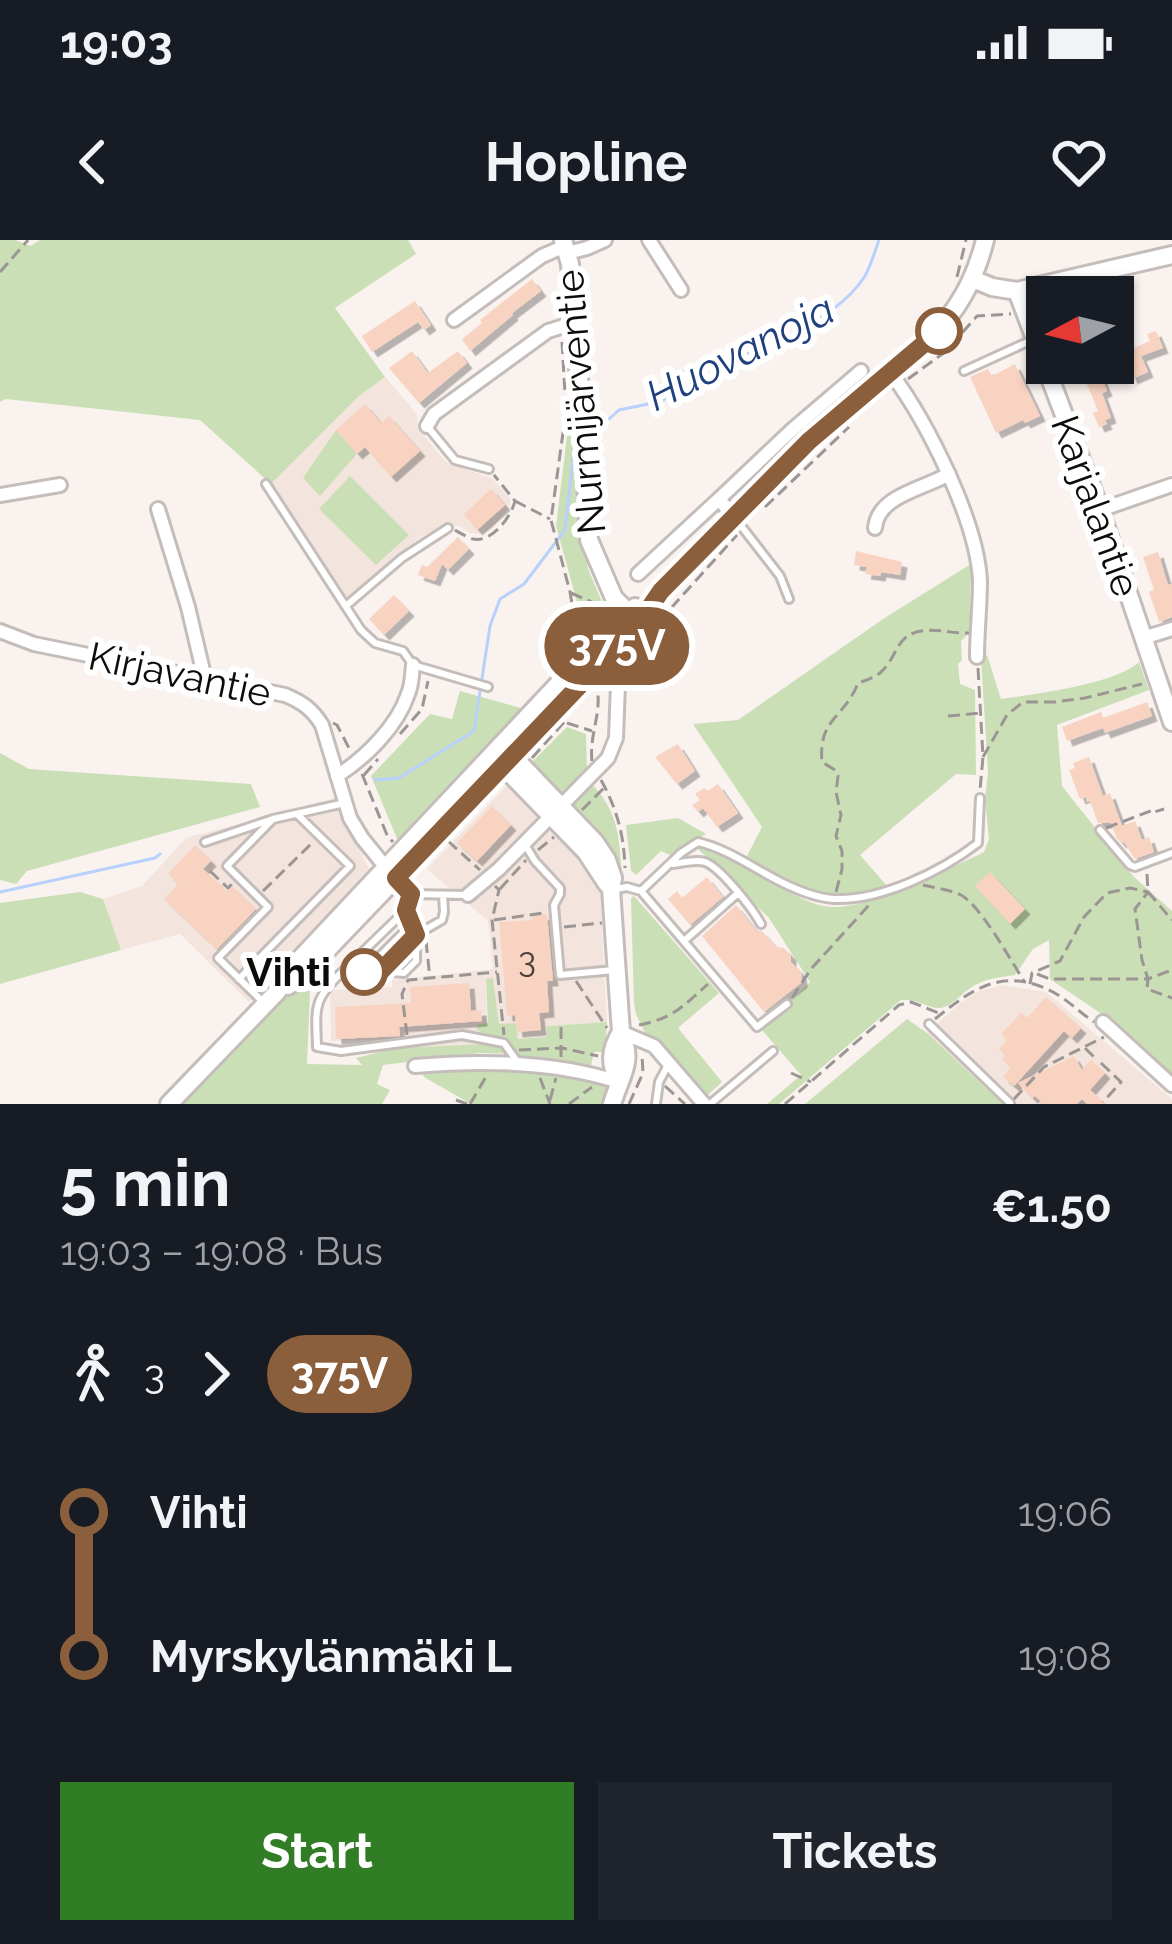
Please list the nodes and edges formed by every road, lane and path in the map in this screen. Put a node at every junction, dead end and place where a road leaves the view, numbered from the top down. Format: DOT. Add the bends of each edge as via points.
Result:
graph roads {
  1 [pos="28,240"];
  2 [pos="604,240"];
  3 [pos="649,240"];
  4 [pos="966,240"];
  5 [pos="985,240"];
  6 [pos="565,246"];
  7 [pos="1172,256"];
  8 [pos="0,272"];
  9 [pos="973,279"];
  10 [pos="954,284"];
  11 [pos="681,290"];
  12 [pos="1016,290"];
  13 [pos="990,315"];
  14 [pos="1026,317"];
  15 [pos="454,320"];
  16 [pos="568,325"];
  17 [pos="1026,342"];
  18 [pos="860,371"];
  19 [pos="964,371"];
  20 [pos="895,379"];
  21 [pos="1052,384"];
  22 [pos="852,424"];
  23 [pos="427,426"];
  24 [pos="489,469"];
  25 [pos="949,474"];
  26 [pos="266,484"];
  27 [pos="60,485"];
  28 [pos="1172,485"];
  29 [pos="0,495"];
  30 [pos="718,499"];
  31 [pos="515,501"];
  32 [pos="158,509"];
  33 [pos="1100,510"];
  34 [pos="551,520"];
  35 [pos="738,522"];
  36 [pos="448,528"];
  37 [pos="875,528"];
  38 [pos="638,574"];
  39 [pos="790,599"];
  40 [pos="347,605"];
  41 [pos="634,617"];
  42 [pos="1172,629"];
  43 [pos="0,632"];
  44 [pos="977,633"];
  45 [pos="1143,638"];
  46 [pos="590,652"];
  47 [pos="628,655"];
  48 [pos="977,657"];
  49 [pos="412,665"];
  50 [pos="205,679"];
  51 [pos="1151,681"];
  52 [pos="618,684"];
  53 [pos="488,687"];
  54 [pos="598,690"];
  55 [pos="981,713"];
  56 [pos="948,716"];
  57 [pos="1172,722"];
  58 [pos="565,723"];
  59 [pos="593,732"];
  60 [pos="503,756"];
  61 [pos="983,757"];
  62 [pos="596,772"];
  63 [pos="338,776"];
  64 [pos="605,787"];
  65 [pos="980,798"];
  66 [pos="345,803"];
  67 [pos="1164,808"];
  68 [pos="319,810"];
  69 [pos="297,814"];
  70 [pos="562,818"];
  71 [pos="273,819"];
  72 [pos="306,823"];
  73 [pos="1100,830"];
  74 [pos="447,840"];
  75 [pos="314,841"];
  76 [pos="205,842"];
  77 [pos="528,849"];
  78 [pos="1172,853"];
  79 [pos="670,864"];
  80 [pos="391,873"];
  81 [pos="1147,874"];
  82 [pos="910,880"];
  83 [pos="494,884"];
  84 [pos="619,888"];
  85 [pos="641,891"];
  86 [pos="1148,892"];
  87 [pos="411,894"];
  88 [pos="737,894"];
  89 [pos="878,894"];
  90 [pos="443,895"];
  91 [pos="468,895"];
  92 [pos="258,897"];
  93 [pos="835,899"];
  94 [pos="406,910"];
  95 [pos="492,920"];
  96 [pos="1172,920"];
  97 [pos="615,922"];
  98 [pos="412,924"];
  99 [pos="761,924"];
  100 [pos="557,928"];
  101 [pos="416,935"];
  102 [pos="684,941"];
  103 [pos="309,959"];
  104 [pos="618,970"];
  105 [pos="1172,970"];
  106 [pos="381,971"];
  107 [pos="364,972"];
  108 [pos="497,972"];
  109 [pos="1032,973"];
  110 [pos="339,974"];
  111 [pos="572,974"];
  112 [pos="715,977"];
  113 [pos="239,979"];
  114 [pos="1148,980"];
  115 [pos="1028,984"];
  116 [pos="325,988"];
  117 [pos="271,998"];
  118 [pos="1172,998"];
  119 [pos="787,1004"];
  120 [pos="941,1014"];
  121 [pos="634,1017"];
  122 [pos="1103,1022"];
  123 [pos="562,1023"];
  124 [pos="929,1024"];
  125 [pos="406,1033"];
  126 [pos="615,1033"];
  127 [pos="1103,1038"];
  128 [pos="508,1047"];
  129 [pos="1084,1047"];
  130 [pos="562,1048"];
  131 [pos="773,1051"];
  132 [pos="627,1061"];
  133 [pos="468,1062"];
  134 [pos="492,1062"];
  135 [pos="669,1063"];
  136 [pos="415,1066"];
  137 [pos="525,1066"];
  138 [pos="791,1073"];
  139 [pos="619,1082"];
  140 [pos="812,1082"];
  141 [pos="1172,1085"];
  142 [pos="478,1090"];
  143 [pos="455,1100"];
  144 [pos="1103,1102"];
  145 [pos="1010,1103"];
  146 [pos="169,1104"];
  147 [pos="468,1104"];
  148 [pos="550,1104"];
  149 [pos="612,1104"];
  150 [pos="656,1104"];
  151 [pos="707,1104"];
  152 [pos="785,1104"];
  1 -- 8 [label="path"];
  2 -- 6 [label="street"];
  3 -- 11 [label="street"];
  4 -- 10 [label="path"];
  5 -- 9 [label="street"];
  6 -- 15 [label="street"];
  6 -- 16 [label="street, Nurmijärventie"];
  7 -- 12 [label="street"];
  9 -- 12 [label="street"];
  9 -- 20 [label="street"];
  12 -- 14 [label="street, Karjalantie"];
  13 -- 20 [label="path" via="977,316 945,352"];
  16 -- 23 [label="street" via="548,331"];
  16 -- 34 [label="path"];
  16 -- 41 [label="street, Nurmijärventie" via="589,540 614,598"];
  17 -- 19 [label="lane"];
  18 -- 30 [label="street"];
  20 -- 25 [label="street"];
  20 -- 35 [label="street" via="809,441"];
  21 -- 33 [label="street, Karjalantie"];
  22 -- 35 [label="path"];
  23 -- 24 [label="lane" via="455,460"];
  24 -- 31 [label="path"];
  25 -- 37 [label="street" via="893,500"];
  25 -- 44 [label="street" via="976,551"];
  26 -- 40 [label="lane"];
  27 -- 29 [label="street"];
  28 -- 33 [label="street"];
  30 -- 35 [label="street"];
  30 -- 38 [label="street"];
  31 -- 34 [label="path"];
  31 -- 36 [label="path" via="479,540"];
  32 -- 50 [label="street"];
  33 -- 45 [label="street, Karjalantie"];
  34 -- 46 [label="path"];
  35 -- 39 [label="lane"];
  35 -- 41 [label="street"];
  35 -- 47 [label="path"];
  36 -- 40 [label="lane"];
  40 -- 49 [label="lane" via="361,630"];
  41 -- 46 [label="street"];
  42 -- 45 [label="street"];
  43 -- 50 [label="street, Kirjavantie"];
  44 -- 48 [label="street"];
  44 -- 93 [label="path" via="923,630 900,640 886,667 855,687 824,732 822,762 836,770 841,814"];
  45 -- 57 [label="street, Karjalantie"];
  46 -- 60 [label="street, bridge"];
  46 -- 60 [label="street, bridge" via="578,686"];
  48 -- 55 [label="path"];
  49 -- 53 [label="lane"];
  49 -- 63 [label="street" via="396,718"];
  50 -- 63 [label="street, Kirjavantie" via="301,701 322,725"];
  51 -- 61 [label="path" via="1085,698 1023,702 1006,715"];
  52 -- 62 [label="street" via="616,738"];
  54 -- 59 [label="path"];
  55 -- 56 [label="path"];
  55 -- 61 [label="path"];
  58 -- 59 [label="path"];
  59 -- 62 [label="path"];
  60 -- 70 [label="street"];
  60 -- 80 [label="street"];
  61 -- 65 [label="path"];
  62 -- 64 [label="path"];
  62 -- 70 [label="street"];
  63 -- 66 [label="street, Kirjavantie"];
  64 -- 70 [label="path"];
  64 -- 84 [label="path" via="624,841"];
  65 -- 82 [label="lane" via="979,843"];
  66 -- 68 [label="lane"];
  66 -- 80 [label="street, Kirjavantie"];
  67 -- 73 [label="path"];
  68 -- 69 [label="lane"];
  68 -- 72 [label="lane"];
  69 -- 71 [label="lane"];
  69 -- 72 [label="lane"];
  70 -- 77 [label="street"];
  70 -- 77 [label="path"];
  70 -- 84 [label="street" via="595,842"];
  71 -- 76 [label="lane"];
  71 -- 92 [label="lane" via="227,866"];
  72 -- 113 [label="lane" via="350,866"];
  73 -- 78 [label="lane" via="1136,867"];
  74 -- 83 [label="path"];
  75 -- 92 [label="path"];
  77 -- 83 [label="street"];
  77 -- 83 [label="path"];
  77 -- 100 [label="lane" via="560,888"];
  79 -- 85 [label="lane"];
  79 -- 88 [label="lane" via="710,863"];
  79 -- 93 [label="lane" via="698,842"];
  80 -- 87 [label="lane"];
  80 -- 103 [label="street"];
  81 -- 86 [label="path"];
  82 -- 89 [label="lane"];
  82 -- 115 [label="path" via="961,895"];
  83 -- 91 [label="street"];
  83 -- 95 [label="path"];
  84 -- 85 [label="lane"];
  84 -- 97 [label="street"];
  85 -- 102 [label="lane"];
  86 -- 96 [label="path"];
  86 -- 109 [label="path" via="1107,892 1060,961"];
  86 -- 114 [label="path" via="1135,909"];
  87 -- 90 [label="lane"];
  87 -- 94 [label="lane"];
  88 -- 99 [label="lane"];
  88 -- 102 [label="lane"];
  89 -- 93 [label="lane"];
  89 -- 119 [label="path"];
  90 -- 91 [label="lane"];
  90 -- 101 [label="lane" via="442,920"];
  92 -- 113 [label="lane" via="268,907 218,958"];
  94 -- 98 [label="lane"];
  94 -- 110 [label="lane"];
  95 -- 100 [label="path" via="553,912"];
  95 -- 108 [label="path"];
  97 -- 100 [label="path"];
  97 -- 104 [label="street"];
  98 -- 101 [label="lane"];
  98 -- 107 [label="lane"];
  100 -- 111 [label="lane" via="560,975"];
  101 -- 106 [label="lane"];
  101 -- 106 [label="lane" via="416,961 404,973"];
  102 -- 112 [label="lane"];
  103 -- 110 [label="lane"];
  103 -- 116 [label="lane"];
  103 -- 117 [label="street"];
  104 -- 111 [label="lane"];
  104 -- 126 [label="street"];
  105 -- 114 [label="path"];
  106 -- 107 [label="lane"];
  107 -- 110 [label="lane"];
  108 -- 125 [label="path" via="408,980"];
  108 -- 128 [label="path"];
  109 -- 114 [label="path"];
  109 -- 115 [label="path"];
  110 -- 116 [label="lane"];
  111 -- 126 [label="path"];
  112 -- 119 [label="lane" via="757,1027"];
  112 -- 121 [label="path" via="665,1020 641,1028"];
  113 -- 117 [label="lane"];
  114 -- 118 [label="path" via="1147,989"];
  115 -- 120 [label="path" via="976,987"];
  115 -- 122 [label="path"];
  116 -- 128 [label="lane" via="316,1006 320,1049 462,1035"];
  117 -- 146 [label="street"];
  120 -- 124 [label="path"];
  120 -- 140 [label="path" via="899,1005"];
  122 -- 141 [label="street"];
  123 -- 130 [label="path"];
  124 -- 145 [label="lane"];
  126 -- 132 [label="street" via="613,1047"];
  126 -- 135 [label="street" via="654,1046"];
  127 -- 129 [label="path"];
  128 -- 130 [label="path"];
  128 -- 137 [label="lane"];
  129 -- 144 [label="path" via="1120,1082"];
  129 -- 145 [label="path" via="1044,1067"];
  130 -- 132 [label="path"];
  131 -- 151 [label="lane"];
  132 -- 139 [label="street" via="613,1071"];
  133 -- 134 [label="street"];
  133 -- 136 [label="street"];
  133 -- 142 [label="path"];
  134 -- 137 [label="street"];
  134 -- 142 [label="path"];
  135 -- 150 [label="lane"];
  135 -- 151 [label="street"];
  137 -- 139 [label="street"];
  137 -- 148 [label="path"];
  138 -- 140 [label="path"];
  139 -- 149 [label="street"];
  140 -- 152 [label="path"];
  142 -- 147 [label="path"];
  143 -- 147 [label="path"];
}
